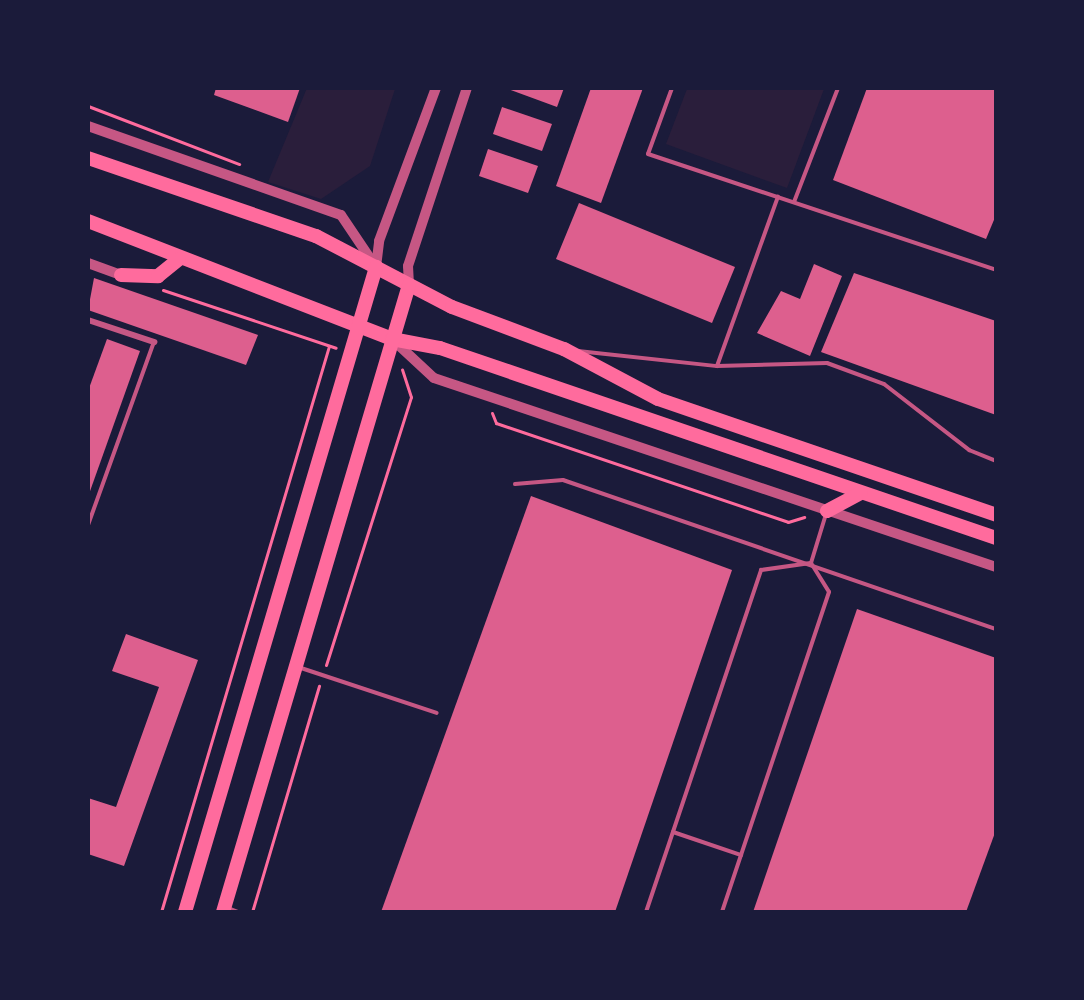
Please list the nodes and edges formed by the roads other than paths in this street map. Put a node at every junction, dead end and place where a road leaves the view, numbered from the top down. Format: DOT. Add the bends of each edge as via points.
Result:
graph roads {
  1 [pos="436,88"];
  2 [pos="467,88"];
  3 [pos="672,88"];
  4 [pos="838,88"];
  5 [pos="88,126"];
  6 [pos="88,158"];
  7 [pos="778,197"];
  8 [pos="794,202"];
  9 [pos="88,221"];
  10 [pos="179,259"];
  11 [pos="89,264"];
  12 [pos="376,267"];
  13 [pos="996,270"];
  14 [pos="122,275"];
  15 [pos="409,285"];
  16 [pos="88,320"];
  17 [pos="360,324"];
  18 [pos="392,339"];
  19 [pos="154,342"];
  20 [pos="564,349"];
  21 [pos="717,366"];
  22 [pos="996,461"];
  23 [pos="515,483"];
  24 [pos="861,493"];
  25 [pos="828,511"];
  26 [pos="996,515"];
  27 [pos="88,525"];
  28 [pos="996,538"];
  29 [pos="811,563"];
  30 [pos="996,567"];
  31 [pos="996,629"];
  32 [pos="297,666"];
  33 [pos="437,712"];
  34 [pos="673,831"];
  35 [pos="741,855"];
  36 [pos="224,909"];
  37 [pos="184,912"];
  38 [pos="238,912"];
  39 [pos="646,912"];
  40 [pos="722,912"];
  1 -- 12 [label="street" via="379,241"];
  2 -- 15 [label="street" via="408,266"];
  3 -- 7 [label="lane" via="648,154"];
  4 -- 8 [label="lane"];
  5 -- 12 [label="street" via="341,215"];
  6 -- 12 [label="main road" via="316,236"];
  7 -- 8 [label="lane"];
  7 -- 21 [label="lane"];
  8 -- 13 [label="lane"];
  9 -- 10 [label="main road"];
  10 -- 14 [label="main road" via="158,276"];
  10 -- 17 [label="main road"];
  11 -- 14 [label="street"];
  12 -- 15 [label="main road"];
  12 -- 17 [label="main road"];
  15 -- 18 [label="main road"];
  15 -- 20 [label="main road"];
  16 -- 19 [label="street"];
  17 -- 18 [label="main road"];
  17 -- 37 [label="main road"];
  18 -- 24 [label="main road" via="440,348"];
  18 -- 25 [label="street" via="434,378"];
  18 -- 32 [label="main road"];
  19 -- 27 [label="lane"];
  20 -- 21 [label="lane"];
  20 -- 26 [label="main road" via="658,399"];
  21 -- 22 [label="lane" via="827,363 884,384 969,450"];
  23 -- 29 [label="lane" via="564,480"];
  24 -- 25 [label="main road"];
  24 -- 28 [label="main road"];
  25 -- 29 [label="lane"];
  25 -- 30 [label="street"];
  29 -- 31 [label="lane"];
  29 -- 34 [label="lane" via="761,570"];
  29 -- 35 [label="lane" via="829,592"];
  32 -- 33 [label="lane"];
  32 -- 36 [label="main road"];
  34 -- 35 [label="lane"];
  34 -- 39 [label="lane"];
  35 -- 40 [label="lane"];
  36 -- 38 [label="lane"];
}
